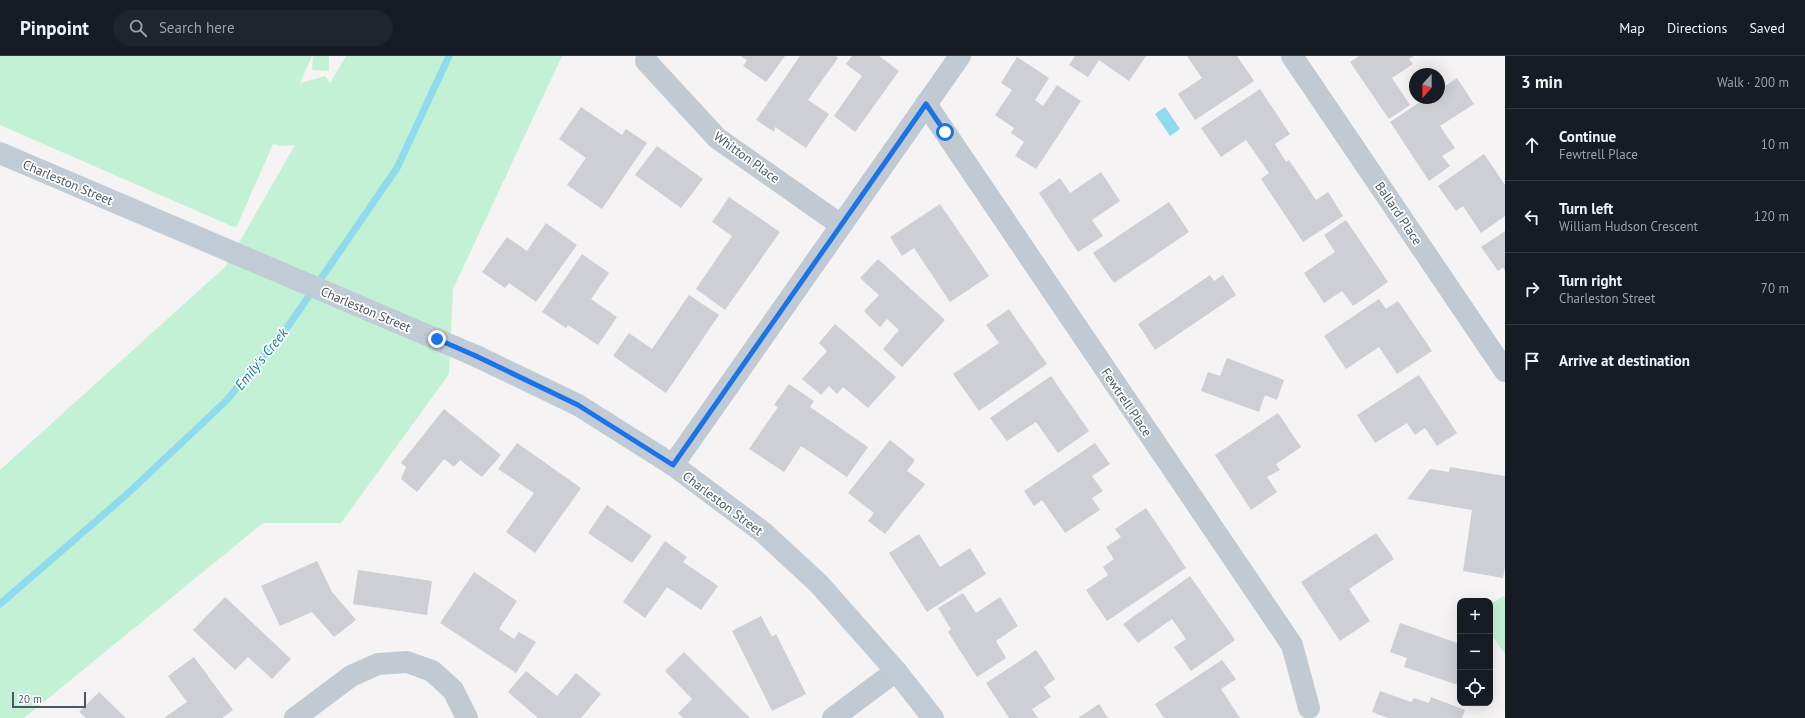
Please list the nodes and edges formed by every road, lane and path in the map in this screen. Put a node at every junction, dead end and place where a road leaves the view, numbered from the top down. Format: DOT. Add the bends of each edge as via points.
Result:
graph roads {
  1 [pos="960,56"];
  2 [pos="1292,56"];
  3 [pos="646,61"];
  4 [pos="926,104"];
  5 [pos="0,153"];
  6 [pos="841,224"];
  7 [pos="1505,371"];
  8 [pos="673,465"];
  9 [pos="896,670"];
  10 [pos="1309,708"];
  11 [pos="295,718"];
  12 [pos="467,718"];
  13 [pos="833,718"];
  14 [pos="934,718"];
  1 -- 4 [label="street"];
  2 -- 7 [label="street, Ballard Place"];
  3 -- 6 [label="street, Whitton Place" via="716,138"];
  4 -- 6 [label="street"];
  4 -- 10 [label="street, Fewtrell Place" via="1292,645"];
  5 -- 8 [label="street, Charleston Street" via="476,356 578,405"];
  6 -- 8 [label="street"];
  8 -- 9 [label="street, Charleston Street" via="764,533 814,579"];
  9 -- 13 [label="street"];
  9 -- 14 [label="street, Charleston Street"];
  11 -- 12 [label="street" via="351,676 378,664 406,662 432,671 453,690"];
}
